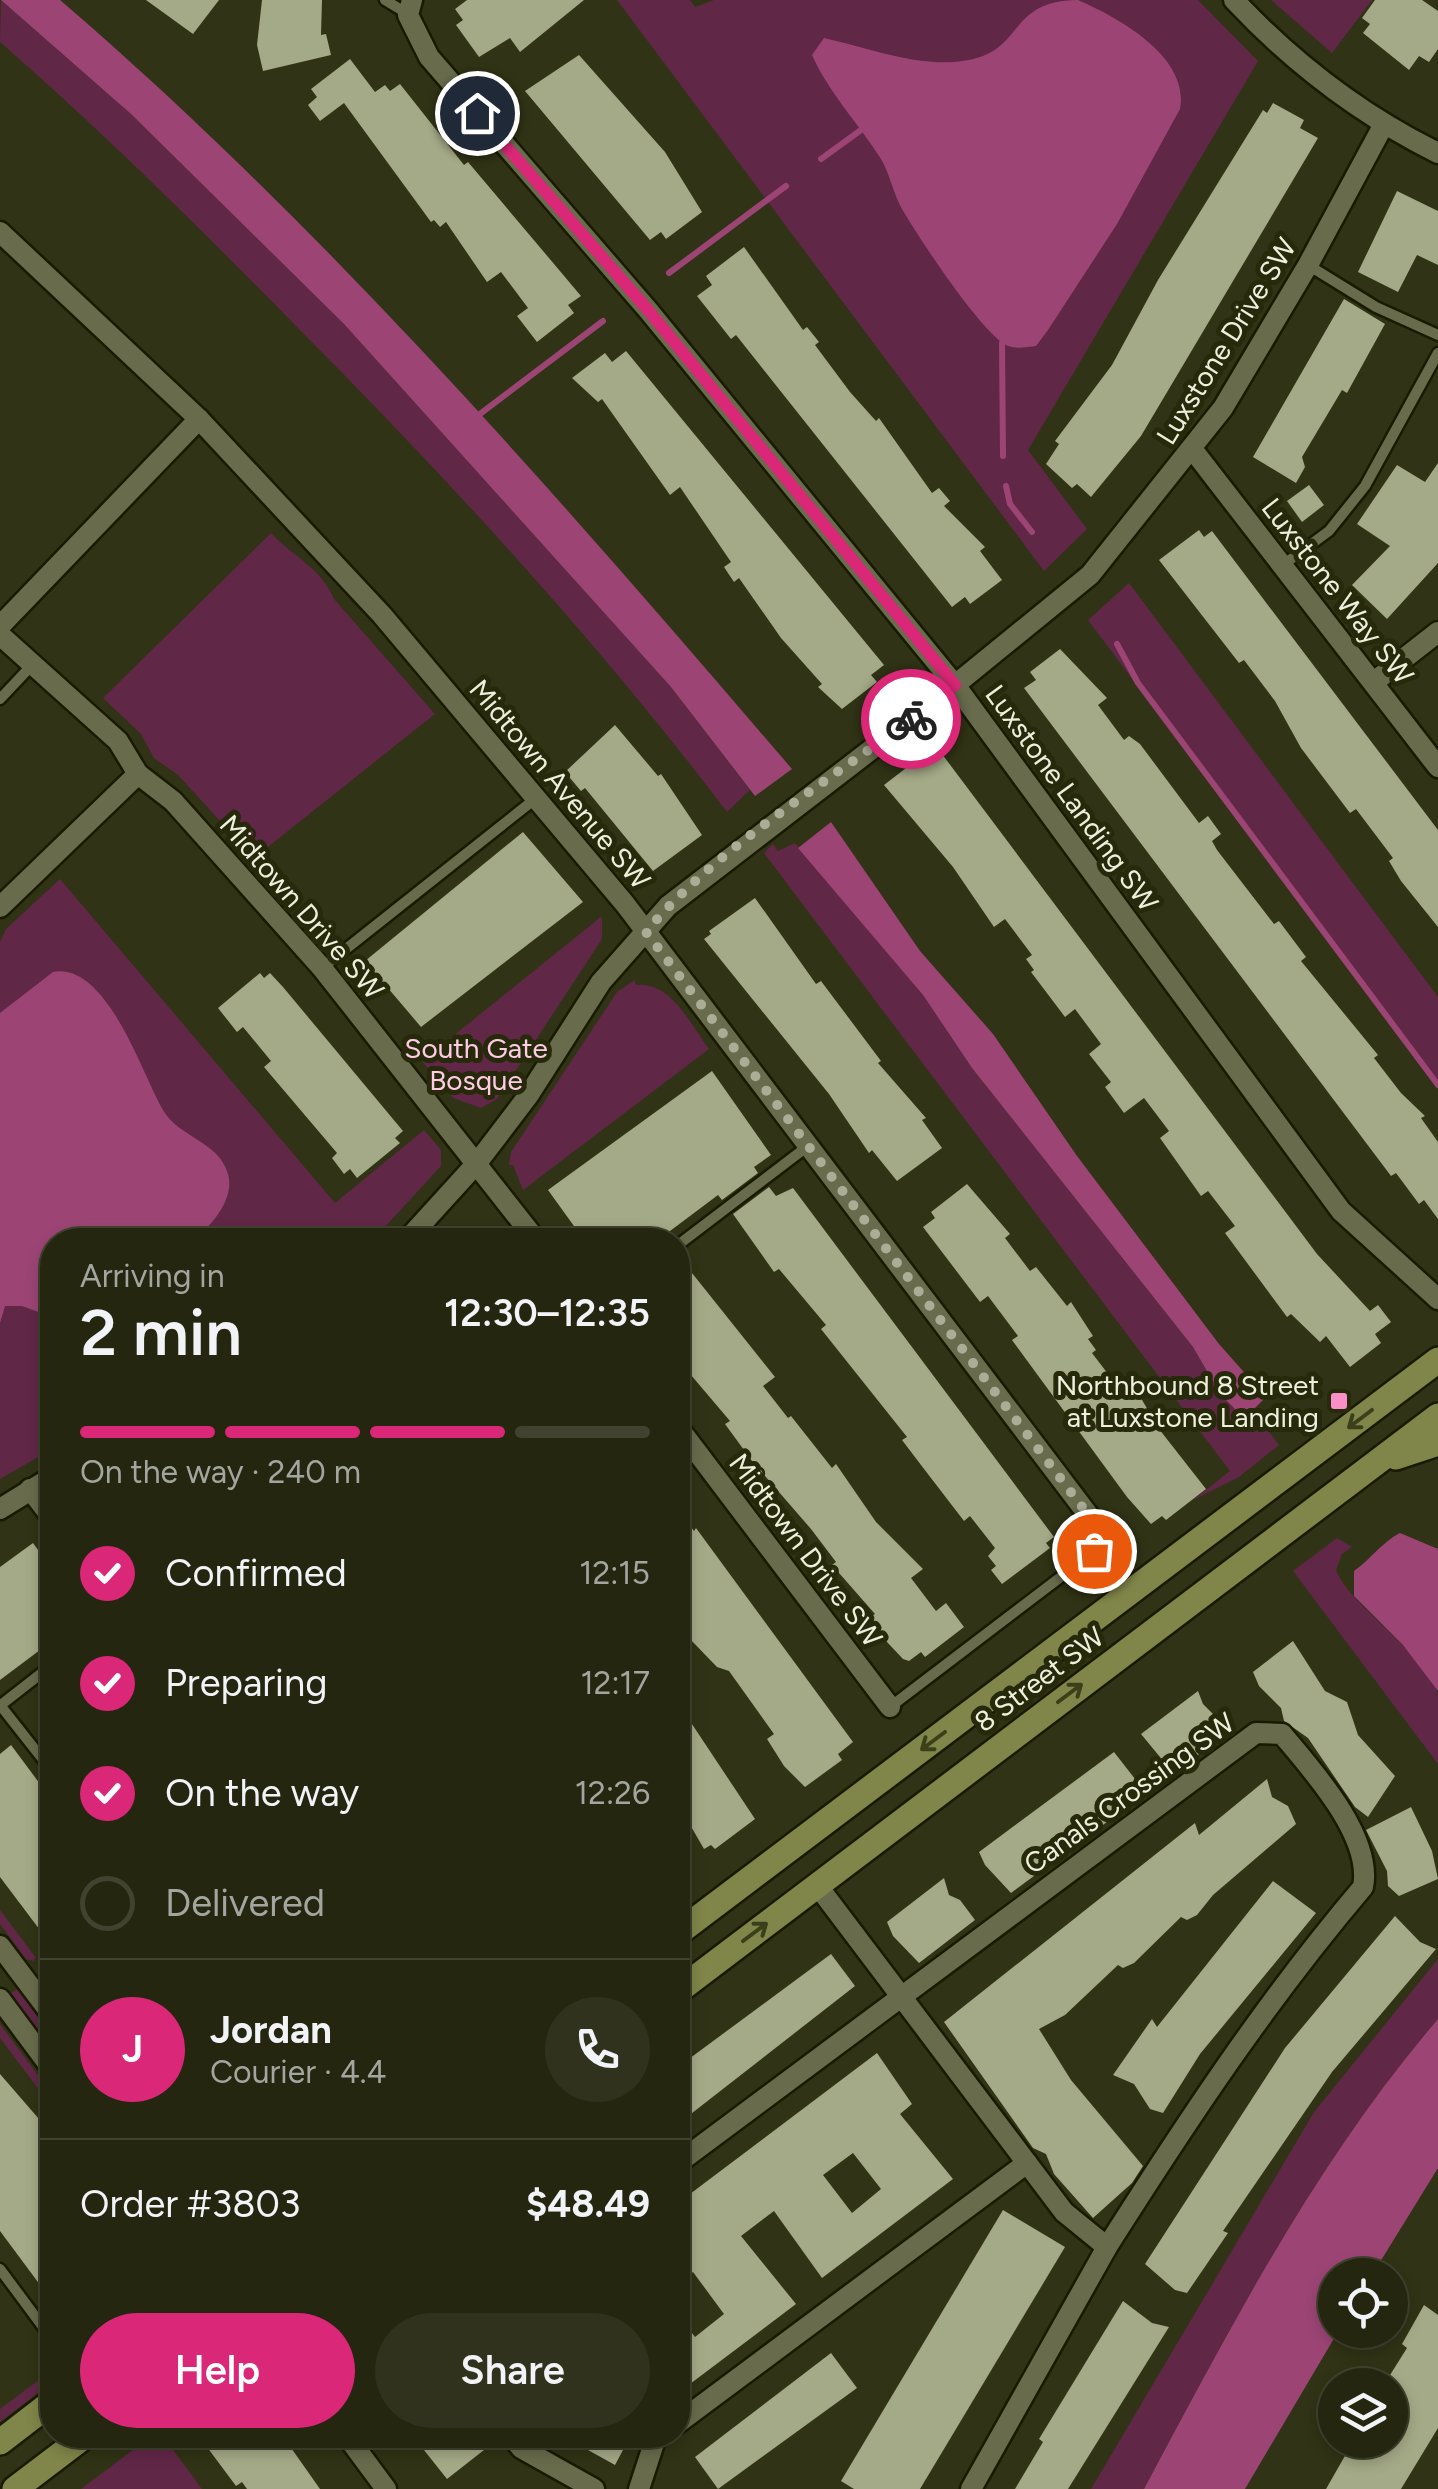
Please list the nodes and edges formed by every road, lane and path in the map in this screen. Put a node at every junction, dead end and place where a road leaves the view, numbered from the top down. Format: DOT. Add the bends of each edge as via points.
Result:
graph roads {
  1 [pos="385,0"];
  2 [pos="1234,0"];
  3 [pos="406,5"];
  4 [pos="1383,126"];
  5 [pos="1438,153"];
  6 [pos="0,232"];
  7 [pos="1308,265"];
  8 [pos="1438,335"];
  9 [pos="1438,352"];
  10 [pos="199,418"];
  11 [pos="1194,450"];
  12 [pos="1284,566"];
  13 [pos="0,626"];
  14 [pos="1438,632"];
  15 [pos="0,635"];
  16 [pos="32,664"];
  17 [pos="1374,682"];
  18 [pos="955,685"];
  19 [pos="0,699"];
  20 [pos="1438,767"];
  21 [pos="138,774"];
  22 [pos="535,799"];
  23 [pos="0,907"];
  24 [pos="646,932"];
  25 [pos="322,968"];
  26 [pos="809,1145"];
  27 [pos="477,1162"];
  28 [pos="418,1228"];
  29 [pos="527,1228"];
  30 [pos="690,1236"];
  31 [pos="1438,1299"];
  32 [pos="1438,1360"];
  33 [pos="1438,1416"];
  34 [pos="690,1443"];
  35 [pos="1438,1443"];
  36 [pos="1372,1464"];
  37 [pos="40,1484"];
  38 [pos="30,1489"];
  39 [pos="40,1502"];
  40 [pos="0,1509"];
  41 [pos="1108,1541"];
  42 [pos="40,1674"];
  43 [pos="1,1704"];
  44 [pos="890,1707"];
  45 [pos="40,1755"];
  46 [pos="818,1885"];
  47 [pos="690,1924"];
  48 [pos="1,1950"];
  49 [pos="690,1982"];
  50 [pos="900,1994"];
  51 [pos="0,1999"];
  52 [pos="40,2000"];
  53 [pos="40,2054"];
  54 [pos="690,2154"];
  55 [pos="1027,2163"];
  56 [pos="1107,2247"];
  57 [pos="0,2269"];
  58 [pos="40,2324"];
  59 [pos="40,2411"];
  60 [pos="690,2414"];
  61 [pos="0,2442"];
  62 [pos="69,2448"];
  63 [pos="356,2448"];
  64 [pos="520,2448"];
  65 [pos="652,2448"];
  66 [pos="14,2489"];
  67 [pos="386,2489"];
  68 [pos="594,2489"];
  69 [pos="640,2489"];
  70 [pos="971,2489"];
  1 -- 3 [label="lane"];
  2 -- 4 [label="street" via="1314,77"];
  3 -- 18 [label="street, Luxstone Landing SW" via="428,57 648,310"];
  4 -- 5 [label="street"];
  4 -- 7 [label="street, Luxstone Drive SW"];
  6 -- 10 [label="street, Midtown Avenue SW"];
  7 -- 8 [label="lane"];
  7 -- 11 [label="street, Luxstone Drive SW"];
  9 -- 12 [label="lane" via="1365,486 1329,531"];
  10 -- 13 [label="street"];
  10 -- 22 [label="street, Midtown Avenue SW" via="382,616"];
  11 -- 12 [label="street, Luxstone Way SW"];
  11 -- 18 [label="street, Luxstone Drive SW" via="1090,574"];
  12 -- 17 [label="street, Luxstone Way SW"];
  14 -- 17 [label="street"];
  15 -- 16 [label="street, Midtown Drive SW"];
  16 -- 19 [label="lane"];
  16 -- 21 [label="street, Midtown Drive SW" via="118,741"];
  17 -- 20 [label="street, Luxstone Way SW"];
  18 -- 24 [label="street, Luxstone Drive SW" via="740,847"];
  18 -- 31 [label="street, Luxstone Landing SW" via="1341,1211"];
  21 -- 23 [label="street"];
  21 -- 25 [label="street, Midtown Drive SW" via="173,801"];
  22 -- 24 [label="street, Midtown Avenue SW"];
  22 -- 25 [label="lane"];
  24 -- 26 [label="street, Midtown Avenue SW"];
  24 -- 27 [label="street, Luxstone Drive SW" via="600,982"];
  25 -- 27 [label="street, Midtown Drive SW"];
  26 -- 30 [label="lane"];
  26 -- 41 [label="street, Midtown Avenue SW"];
  27 -- 28 [label="street, Luxstone Drive SW"];
  27 -- 29 [label="street, Midtown Drive SW"];
  32 -- 47 [label="main road, 8 Street SW, one-way"];
  33 -- 36 [label="main road, 8 Street SW"];
  34 -- 44 [label="street, Midtown Drive SW"];
  35 -- 36 [label="main road"];
  46 -- 36 [label="main road, 8 Street SW, one-way"];
  37 -- 38 [label="street"];
  38 -- 39 [label="street"];
  38 -- 40 [label="street"];
  41 -- 44 [label="lane"];
  42 -- 43 [label="lane"];
  43 -- 45 [label="lane"];
  49 -- 46 [label="main road, 8 Street SW, one-way"];
  46 -- 50 [label="street"];
  48 -- 52 [label="street"];
  50 -- 54 [label="street, Canals Crossing SW"];
  50 -- 55 [label="street"];
  50 -- 56 [label="street, Canals Crossing SW" via="1256,1733 1282,1734 1332,1793 1366,1869 1363,1886 1230,2056"];
  51 -- 53 [label="street"];
  55 -- 56 [label="street" via="1064,2212"];
  55 -- 60 [label="street"];
  56 -- 70 [label="street, Canals Crossing SW"];
  57 -- 58 [label="lane"];
  59 -- 61 [label="main road"];
  62 -- 66 [label="main road"];
  63 -- 67 [label="street"];
  64 -- 68 [label="street"];
  65 -- 69 [label="street"];
}
